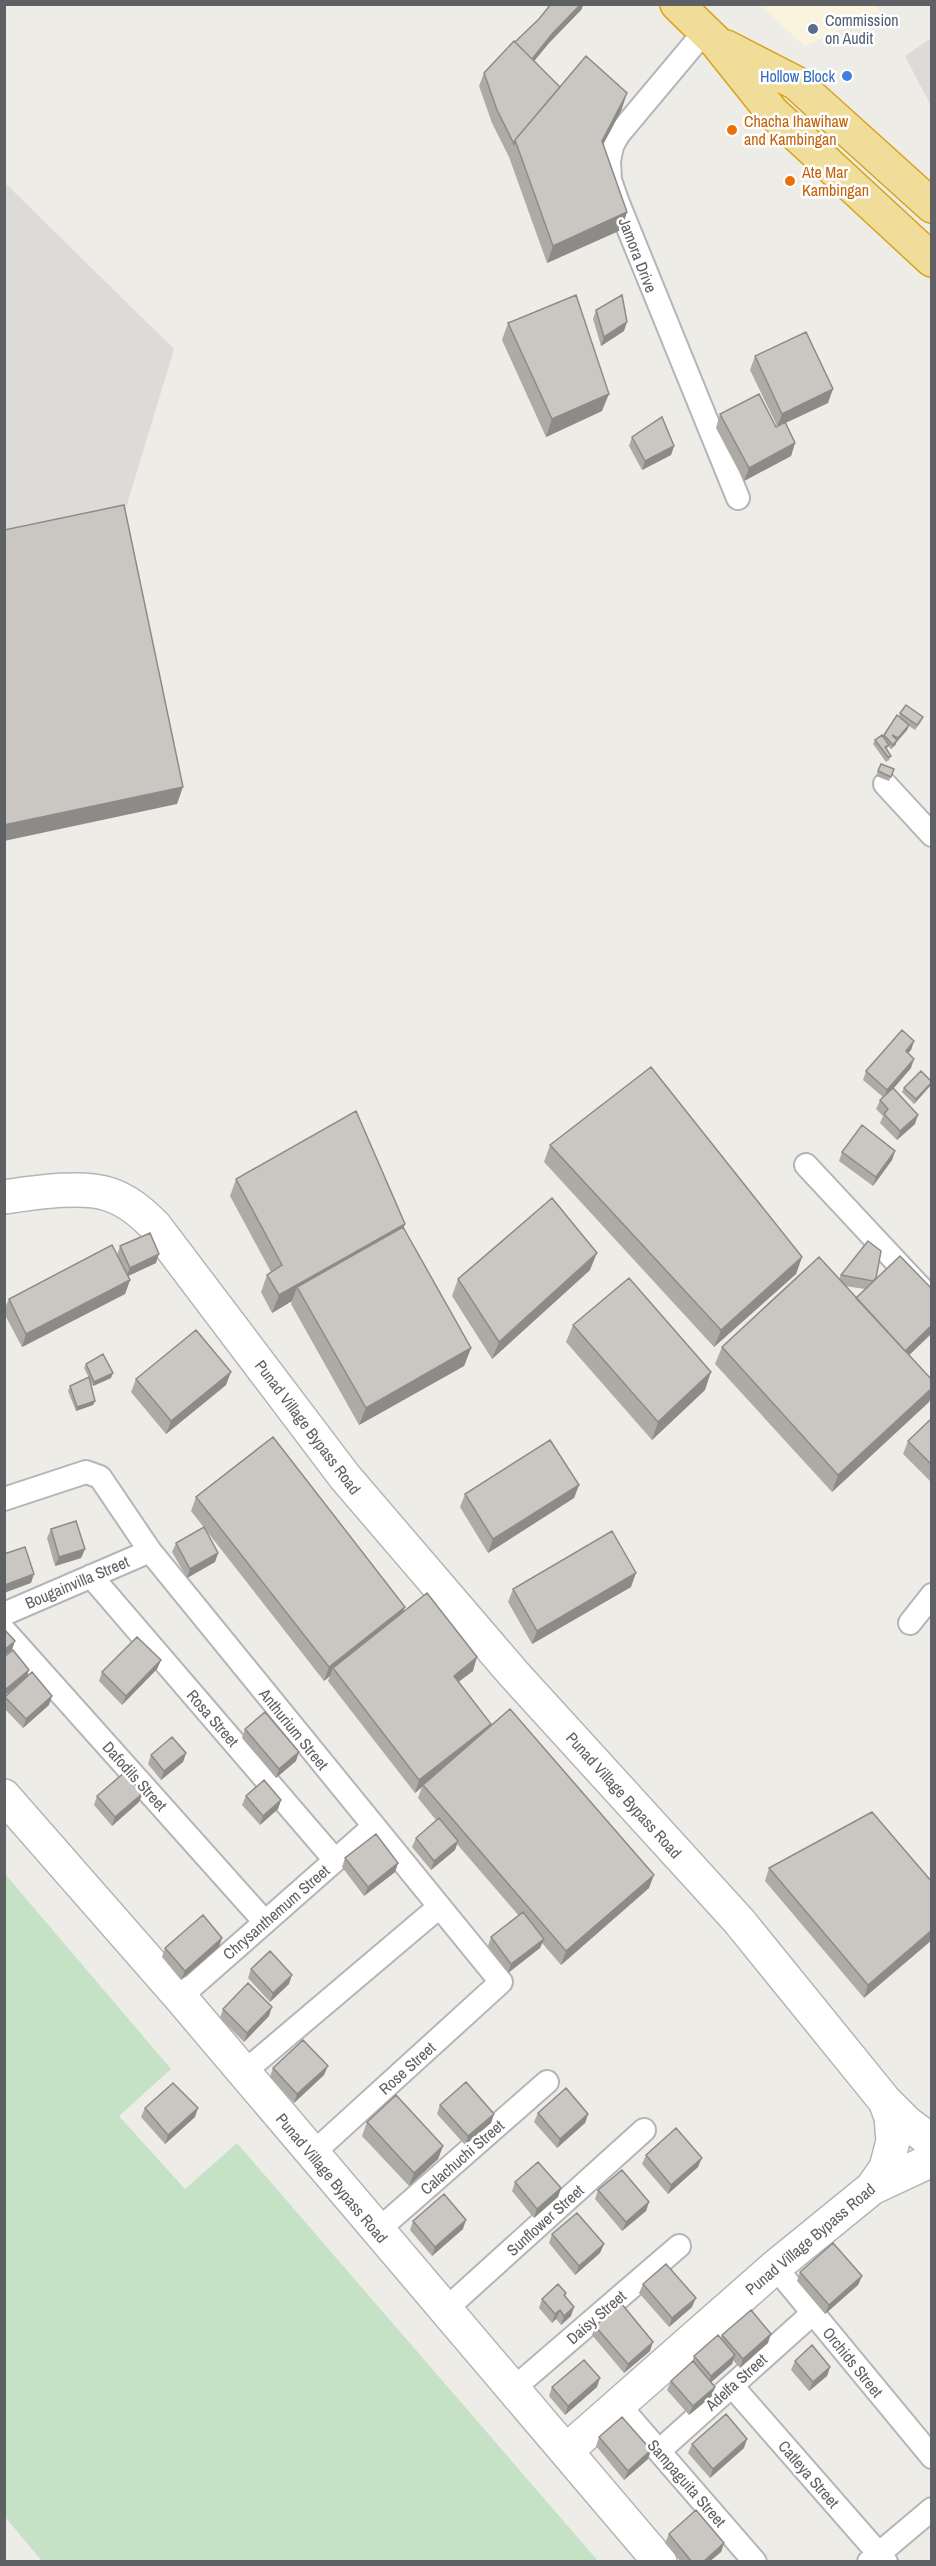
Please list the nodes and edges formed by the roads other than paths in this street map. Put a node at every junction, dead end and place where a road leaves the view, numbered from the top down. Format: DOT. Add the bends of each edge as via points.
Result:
graph roads {
  1 [pos="677,4"];
  2 [pos="710,36"];
  3 [pos="932,206"];
  4 [pos="932,260"];
  5 [pos="738,498"];
  6 [pos="885,784"];
  7 [pos="932,835"];
  8 [pos="806,1165"];
  9 [pos="4,1197"];
  10 [pos="932,1300"];
  11 [pos="4,1499"];
  12 [pos="150,1551"];
  13 [pos="91,1576"];
  14 [pos="932,1595"];
  15 [pos="4,1614"];
  16 [pos="910,1623"];
  17 [pos="4,1630"];
  18 [pos="4,1796"];
  19 [pos="373,1827"];
  20 [pos="335,1860"];
  21 [pos="439,1907"];
  22 [pos="265,1922"];
  23 [pos="501,1982"];
  24 [pos="180,1997"];
  25 [pos="244,2072"];
  26 [pos="547,2082"];
  27 [pos="885,2101"];
  28 [pos="645,2130"];
  29 [pos="932,2142"];
  30 [pos="312,2154"];
  31 [pos="932,2160"];
  32 [pos="872,2188"];
  33 [pos="377,2231"];
  34 [pos="679,2246"];
  35 [pos="775,2267"];
  36 [pos="446,2309"];
  37 [pos="813,2313"];
  38 [pos="732,2386"];
  39 [pos="513,2389"];
  40 [pos="618,2404"];
  41 [pos="566,2451"];
  42 [pos="659,2451"];
  43 [pos="932,2457"];
  44 [pos="932,2509"];
  45 [pos="878,2559"];
  46 [pos="660,2562"];
  47 [pos="755,2562"];
  1 -- 2 [label="highway"];
  2 -- 3 [label="highway" via="796,82"];
  2 -- 4 [label="highway" via="772,112"];
  2 -- 5 [label="street, Jamora Drive" via="618,135 609,161 610,180"];
  6 -- 7 [label="street"];
  8 -- 10 [label="street"];
  9 -- 27 [label="main road, Punad Village Bypass Road" via="107,1193 141,1212 155,1226 345,1477 500,1658 739,1921"];
  11 -- 12 [label="street, Anthurium Street" via="93,1473 105,1483"];
  12 -- 13 [label="street, Bougainvilla Street"];
  12 -- 19 [label="street, Anthurium Street"];
  13 -- 15 [label="street, Bougainvilla Street"];
  13 -- 20 [label="street, Rosa Street"];
  14 -- 16 [label="street"];
  17 -- 22 [label="street, Dafodils Street"];
  18 -- 24 [label="main road, Punad Village Bypass Road"];
  19 -- 20 [label="street, Chrysanthemum Street"];
  19 -- 21 [label="street, Anthurium Street"];
  20 -- 22 [label="street, Chrysanthemum Street"];
  21 -- 23 [label="street, Anthurium Street"];
  21 -- 25 [label="street"];
  22 -- 24 [label="street, Chrysanthemum Street"];
  23 -- 30 [label="street, Rose Street"];
  24 -- 25 [label="main road, Punad Village Bypass Road"];
  25 -- 30 [label="main road, Punad Village Bypass Road"];
  26 -- 33 [label="street, Calachuchi Street"];
  27 -- 29 [label="main road"];
  27 -- 32 [label="main road, Punad Village Bypass Road" via="893,2124 893,2142 886,2168"];
  28 -- 36 [label="street, Sunflower Street"];
  30 -- 33 [label="main road, Punad Village Bypass Road"];
  31 -- 32 [label="main road"];
  32 -- 35 [label="main road, Punad Village Bypass Road"];
  33 -- 36 [label="main road, Punad Village Bypass Road"];
  34 -- 39 [label="street, Daisy Street"];
  35 -- 37 [label="street, Orchids Street"];
  35 -- 40 [label="main road, Punad Village Bypass Road"];
  36 -- 39 [label="main road, Punad Village Bypass Road"];
  37 -- 38 [label="street, Adelfa Street"];
  37 -- 43 [label="street, Orchids Street"];
  38 -- 42 [label="street, Adelfa Street"];
  38 -- 45 [label="street, Catleya Street"];
  39 -- 41 [label="main road, Punad Village Bypass Road"];
  40 -- 41 [label="main road, Punad Village Bypass Road"];
  40 -- 42 [label="street, Sampaguita Street"];
  41 -- 46 [label="main road, Punad Village Bypass Road"];
  42 -- 47 [label="street, Sampaguita Street"];
  44 -- 45 [label="street"];
}
